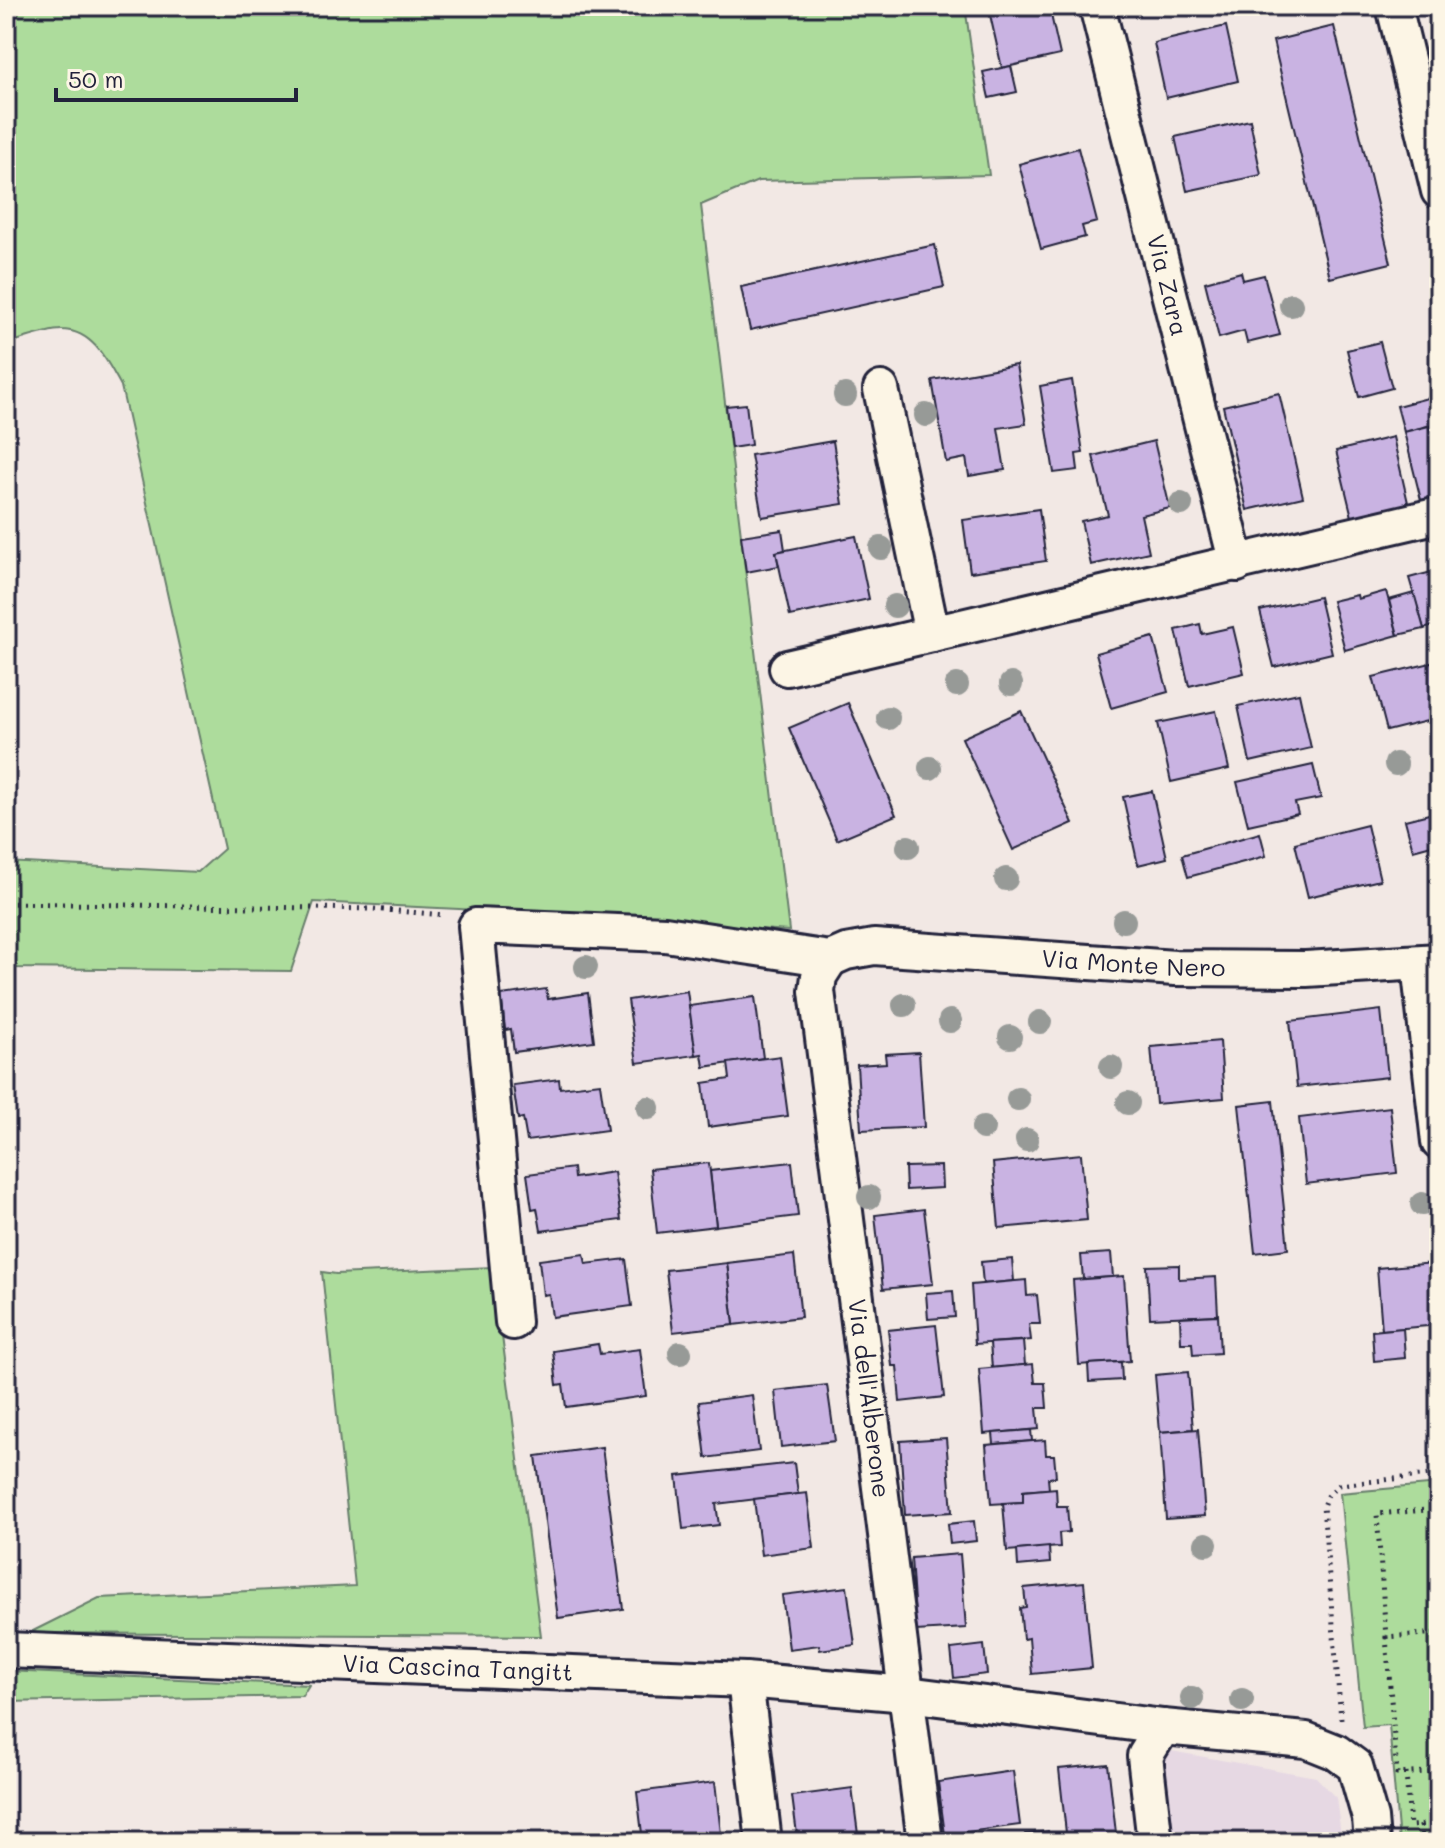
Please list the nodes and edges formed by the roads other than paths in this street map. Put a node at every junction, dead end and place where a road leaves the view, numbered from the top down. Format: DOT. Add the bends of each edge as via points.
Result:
graph roads {
  1 [pos="1097,6"];
  2 [pos="1394,6"];
  3 [pos="1439,191"];
  4 [pos="881,389"];
  5 [pos="1439,515"];
  6 [pos="1237,564"];
  7 [pos="932,634"];
  8 [pos="787,668"];
  9 [pos="830,959"];
  10 [pos="1429,962"];
  11 [pos="1439,1142"];
  12 [pos="513,1322"];
  13 [pos="6,1650"];
  14 [pos="745,1680"];
  15 [pos="907,1694"];
  16 [pos="1163,1727"];
  17 [pos="764,1842"];
  18 [pos="925,1842"];
  19 [pos="1155,1842"];
  20 [pos="1372,1842"];
  1 -- 6 [label="street, Via Zara"];
  2 -- 3 [label="street"];
  4 -- 7 [label="street"];
  5 -- 6 [label="street"];
  6 -- 7 [label="street"];
  7 -- 8 [label="street"];
  9 -- 10 [label="street, Via Monte Nero" via="874,947 1175,968 1306,969"];
  9 -- 12 [label="street" via="665,934 476,926"];
  9 -- 15 [label="street, Via dell'Alberone" via="817,991"];
  10 -- 11 [label="street"];
  13 -- 14 [label="street, Via Cascina Tangitt"];
  14 -- 15 [label="street, Via Cascina Tangitt"];
  14 -- 17 [label="street"];
  15 -- 16 [label="street, Via Cascina Tangitt"];
  15 -- 18 [label="street, Via dell'Alberone"];
  16 -- 19 [label="street" via="1145,1756"];
  16 -- 20 [label="street, Via Cascina Tangitt" via="1306,1740 1336,1752 1355,1766"];
}
